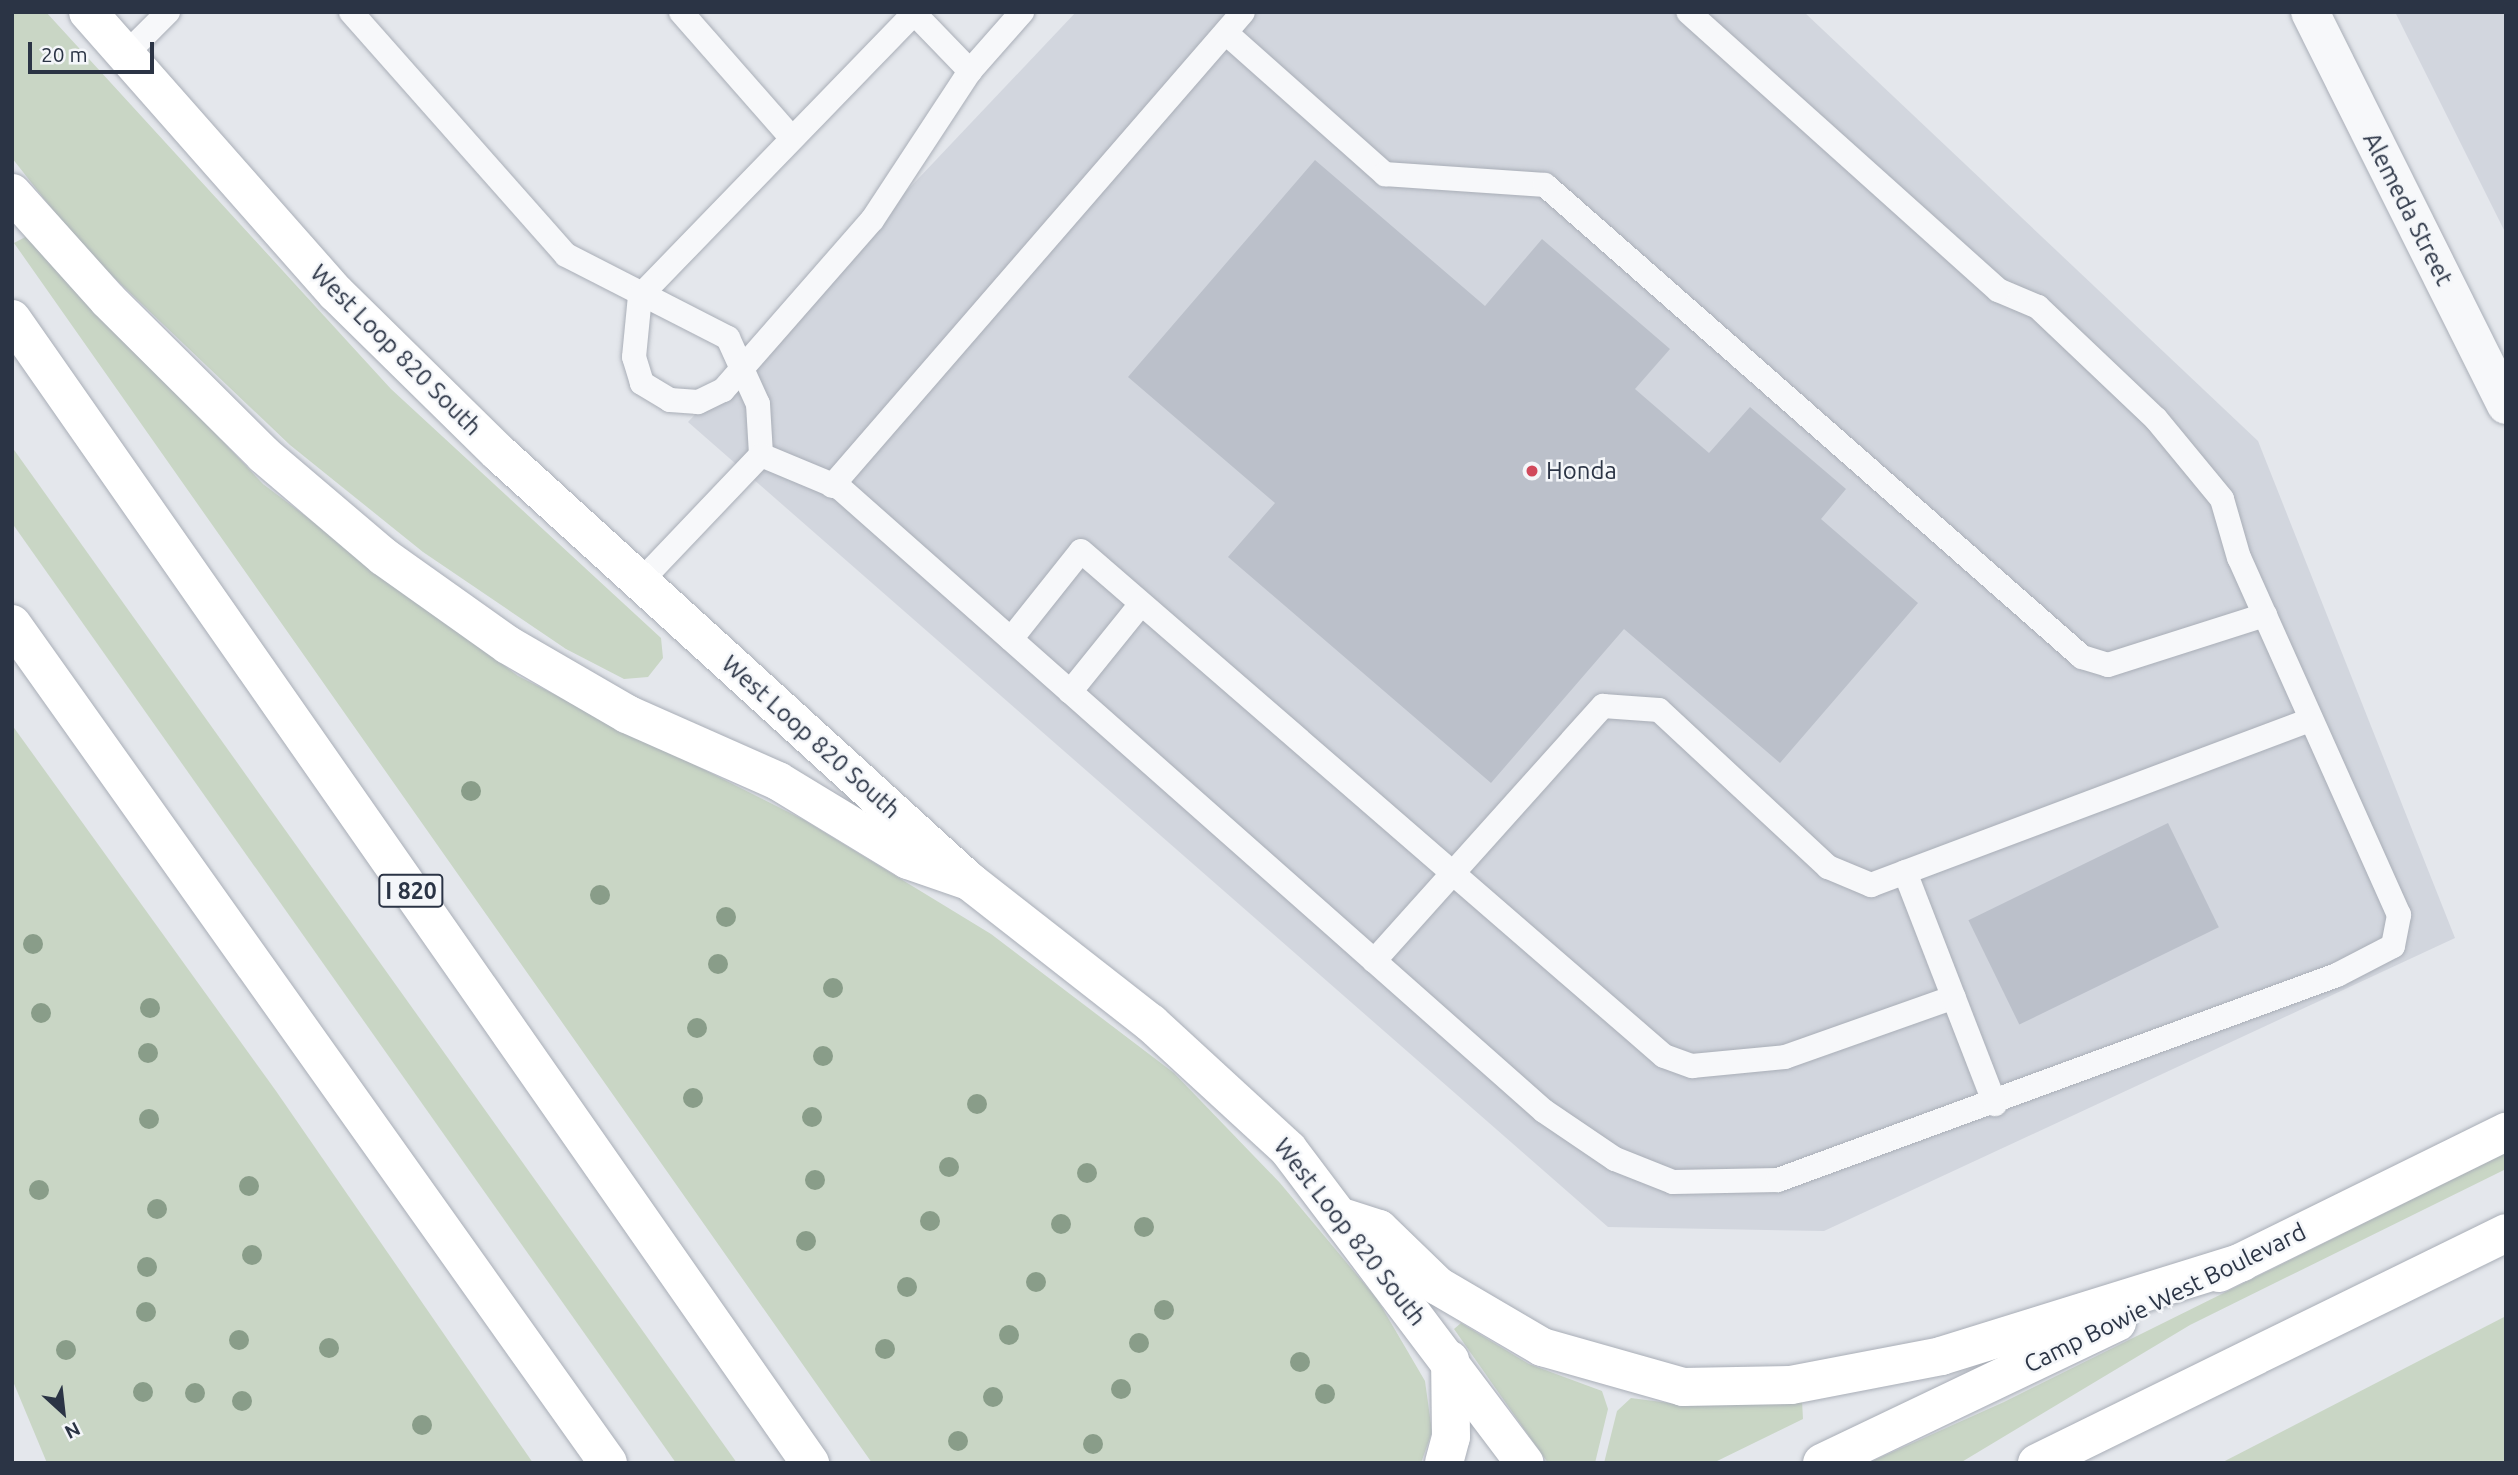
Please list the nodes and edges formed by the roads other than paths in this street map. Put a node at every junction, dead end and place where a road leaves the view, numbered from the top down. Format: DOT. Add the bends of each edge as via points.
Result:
graph roads {
  1 [pos="88,12"];
  2 [pos="168,12"];
  3 [pos="351,12"];
  4 [pos="681,12"];
  5 [pos="1022,12"];
  6 [pos="1243,12"];
  7 [pos="1688,12"];
  8 [pos="2310,12"];
  9 [pos="1226,33"];
  10 [pos="125,55"];
  11 [pos="970,71"];
  12 [pos="790,136"];
  13 [pos="12,193"];
  14 [pos="640,296"];
  15 [pos="12,319"];
  16 [pos="746,366"];
  17 [pos="2506,405"];
  18 [pos="761,455"];
  19 [pos="832,486"];
  20 [pos="640,582"];
  21 [pos="1141,604"];
  22 [pos="2265,615"];
  23 [pos="12,624"];
  24 [pos="1011,639"];
  25 [pos="1070,692"];
  26 [pos="2311,720"];
  27 [pos="1905,872"];
  28 [pos="1452,873"];
  29 [pos="969,880"];
  30 [pos="1374,961"];
  31 [pos="1954,997"];
  32 [pos="1996,1104"];
  33 [pos="2506,1132"];
  34 [pos="1345,1218"];
  35 [pos="2506,1233"];
  36 [pos="2242,1262"];
  37 [pos="1450,1360"];
  38 [pos="2174,1395"];
  39 [pos="608,1463"];
  40 [pos="810,1463"];
  41 [pos="1444,1463"];
  42 [pos="1525,1463"];
  43 [pos="1822,1463"];
  44 [pos="2037,1463"];
  45 [pos="2098,1463"];
  1 -- 10 [label="main road, West Loop 820 South"];
  2 -- 10 [label="lane"];
  3 -- 14 [label="lane" via="566,255"];
  4 -- 12 [label="lane"];
  5 -- 11 [label="lane"];
  6 -- 9 [label="lane"];
  7 -- 22 [label="lane" via="1998,290 2038,307 2156,419 2222,499"];
  8 -- 17 [label="street, Alemeda Street"];
  9 -- 19 [label="lane"];
  9 -- 22 [label="lane" via="1385,174 1545,184 2081,657 2108,665"];
  10 -- 20 [label="main road, West Loop 820 South" via="336,293"];
  11 -- 12 [label="lane" via="914,13"];
  11 -- 16 [label="lane" via="872,220"];
  12 -- 14 [label="lane"];
  13 -- 29 [label="main road" via="108,300 264,455 384,557 508,645 626,714 778,782 908,860"];
  14 -- 16 [label="lane" via="693,315 728,338"];
  14 -- 16 [label="lane" via="634,357 642,383 670,400 698,401 723,390"];
  15 -- 40 [label="main road, I 820"];
  16 -- 18 [label="lane" via="758,404"];
  18 -- 19 [label="lane"];
  18 -- 20 [label="lane"];
  19 -- 24 [label="lane"];
  20 -- 29 [label="main road, West Loop 820 South"];
  21 -- 24 [label="lane" via="1080,551"];
  21 -- 25 [label="lane"];
  21 -- 28 [label="lane"];
  22 -- 26 [label="lane"];
  23 -- 39 [label="main road"];
  24 -- 25 [label="lane"];
  25 -- 30 [label="lane"];
  26 -- 27 [label="lane"];
  26 -- 32 [label="lane" via="2399,915 2393,946 2337,975"];
  27 -- 28 [label="lane" via="1871,885 1828,867 1660,710 1603,706"];
  27 -- 31 [label="lane"];
  28 -- 30 [label="lane"];
  28 -- 31 [label="lane" via="1633,1035 1692,1066 1785,1057"];
  29 -- 34 [label="main road, West Loop 820 South" via="1151,1023 1288,1149"];
  30 -- 32 [label="lane" via="1544,1111 1615,1159 1673,1182 1778,1180"];
  31 -- 32 [label="lane"];
  33 -- 36 [label="main road, Camp Bowie West Boulevard"];
  34 -- 36 [label="main road" via="1379,1229 1438,1286 1542,1347 1683,1387 1791,1385 1941,1356"];
  34 -- 37 [label="main road, West Loop 820 South"];
  35 -- 38 [label="main road"];
  36 -- 43 [label="main road, Camp Bowie West Boulevard"];
  37 -- 41 [label="main road" via="1451,1437"];
  37 -- 42 [label="main road, West Loop 820 South"];
  38 -- 44 [label="main road"];
  38 -- 45 [label="main road"];
}
